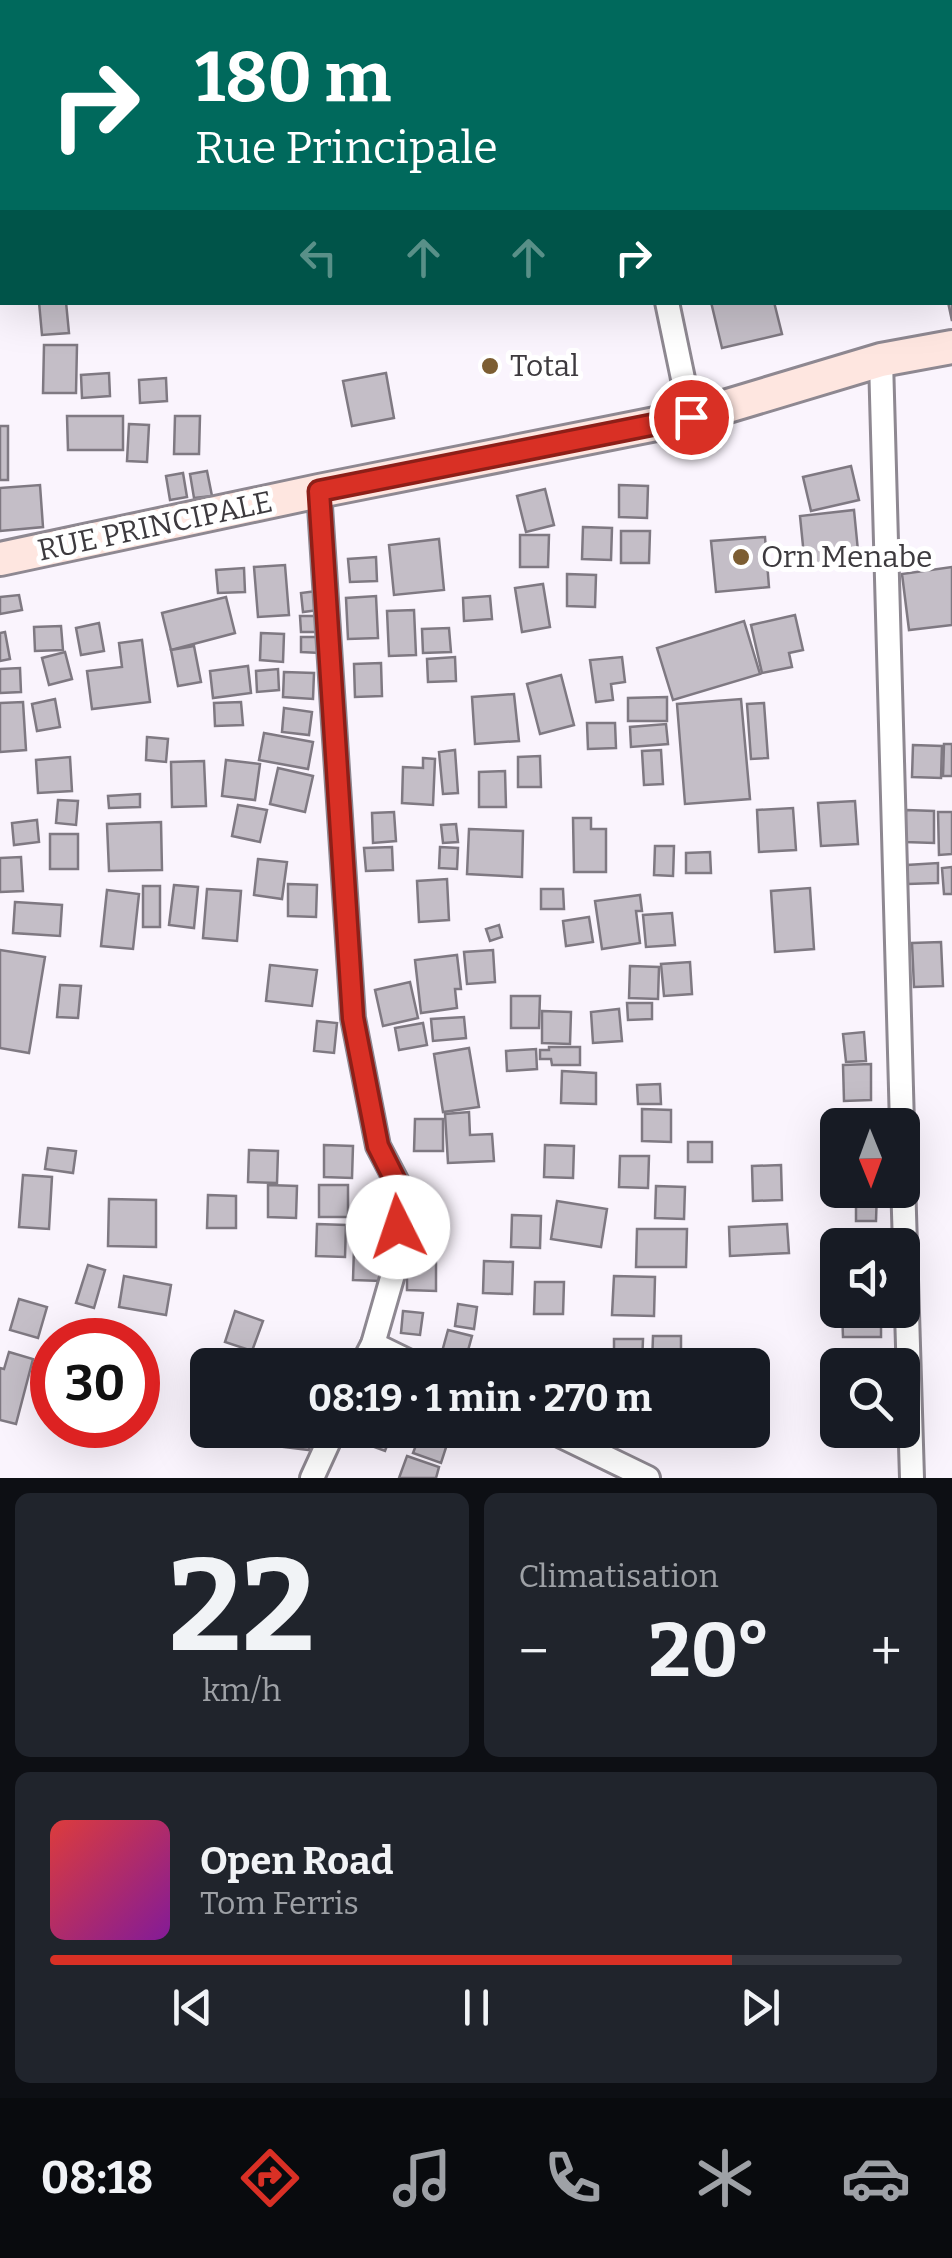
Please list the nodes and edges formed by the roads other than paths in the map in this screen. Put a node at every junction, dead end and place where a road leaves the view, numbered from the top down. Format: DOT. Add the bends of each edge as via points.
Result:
graph roads {
  1 [pos="668,305"];
  2 [pos="952,347"];
  3 [pos="881,360"];
  4 [pos="691,417"];
  5 [pos="319,491"];
  6 [pos="0,558"];
  7 [pos="902,1108"];
  8 [pos="904,1208"];
  9 [pos="370,1348"];
  10 [pos="326,1448"];
  11 [pos="586,1448"];
  12 [pos="312,1478"];
  13 [pos="648,1478"];
  14 [pos="912,1478"];
  1 -- 4 [label="street"];
  2 -- 3 [label="main road, RUE PRINCIPALE"];
  3 -- 4 [label="main road, RUE PRINCIPALE"];
  3 -- 7 [label="street"];
  4 -- 5 [label="main road, RUE PRINCIPALE"];
  5 -- 6 [label="main road, RUE PRINCIPALE"];
  5 -- 9 [label="street" via="353,1018 378,1146 400,1190 396,1264"];
  8 -- 14 [label="street"];
  10 -- 12 [label="street"];
  11 -- 13 [label="street"];
}
